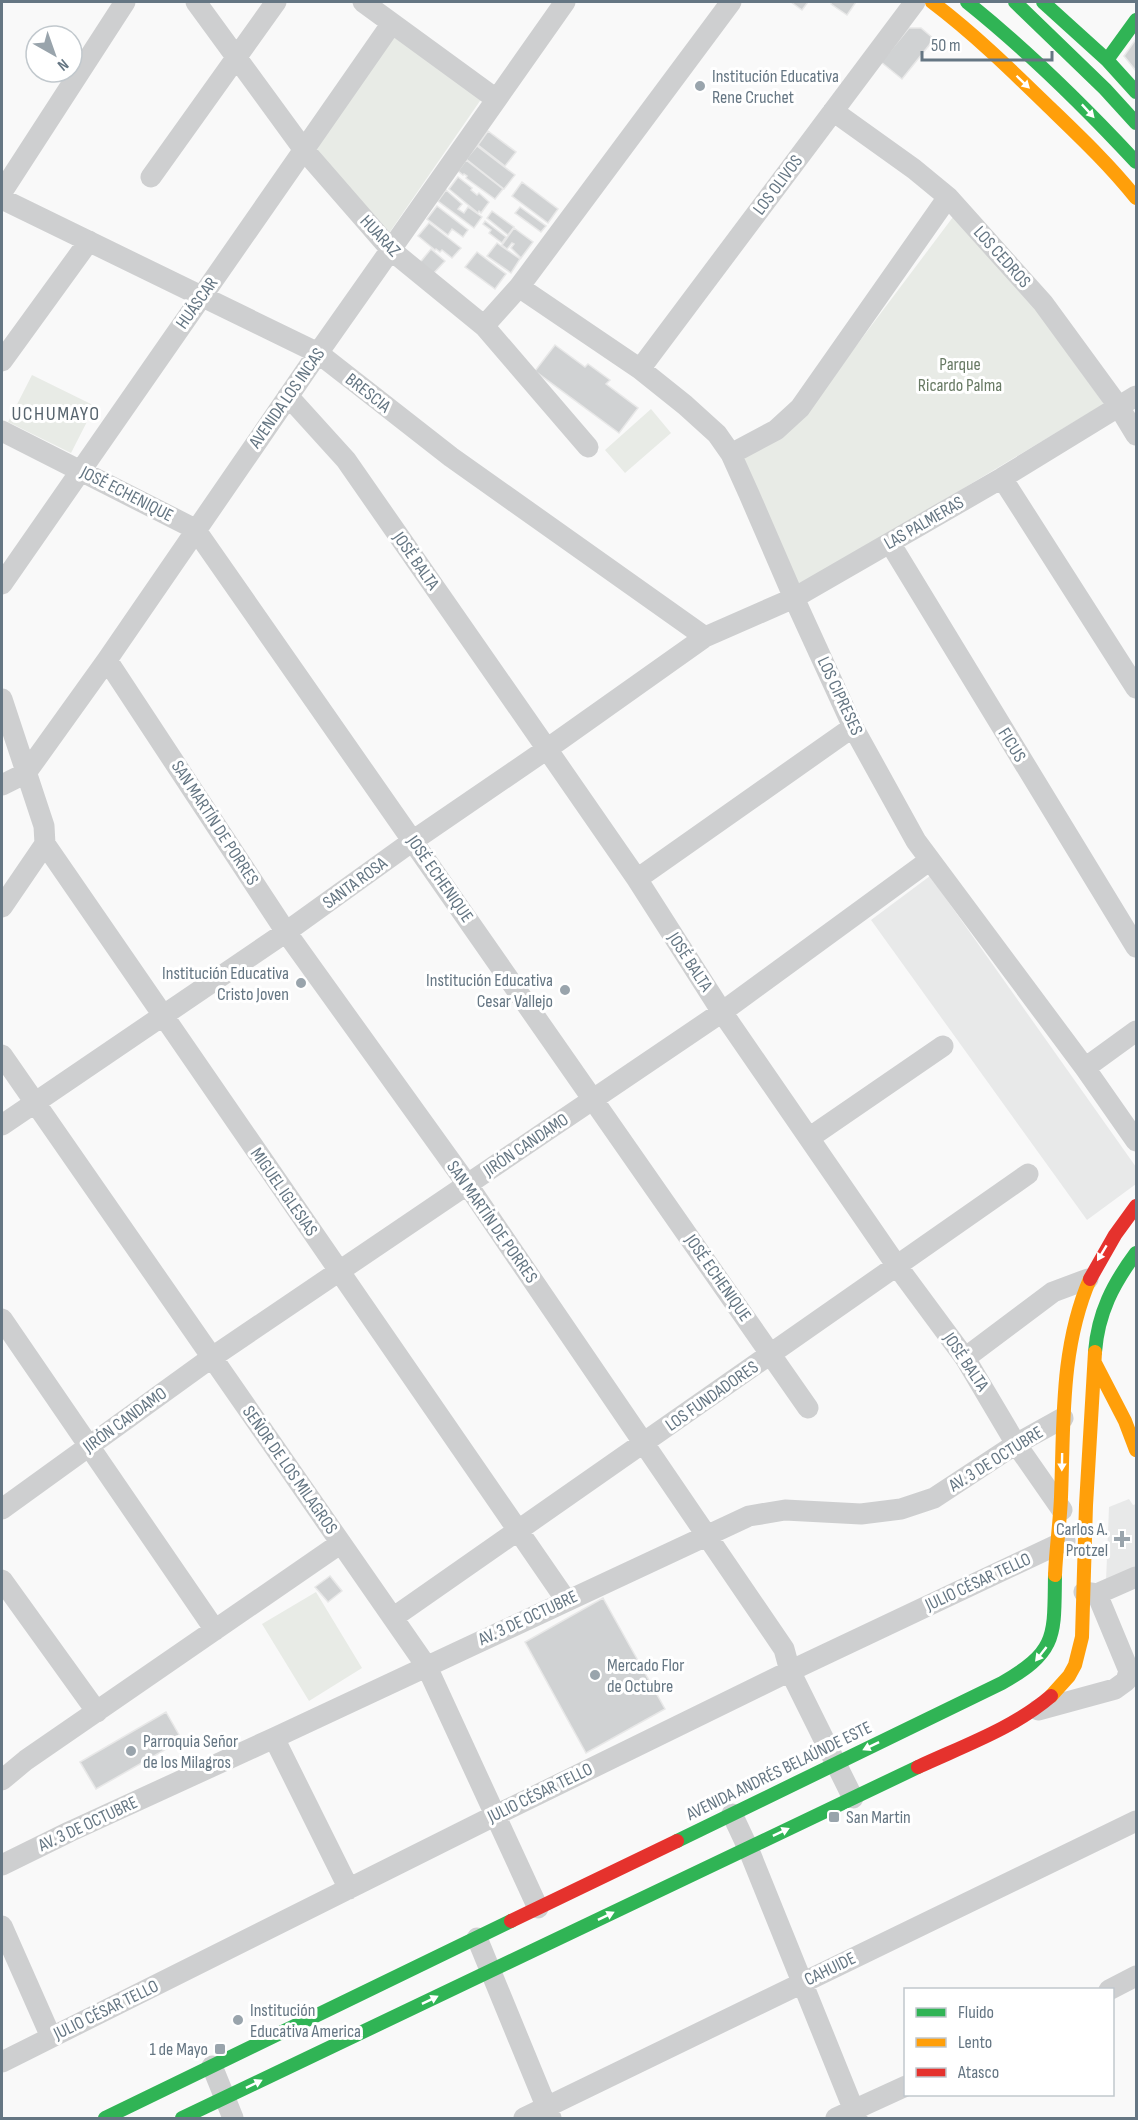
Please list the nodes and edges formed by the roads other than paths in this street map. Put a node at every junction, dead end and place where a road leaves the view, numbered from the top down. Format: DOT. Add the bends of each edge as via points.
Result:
graph roads {
  1 [pos="125,2"];
  2 [pos="196,2"];
  3 [pos="276,2"];
  4 [pos="363,2"];
  5 [pos="565,2"];
  6 [pos="731,2"];
  7 [pos="915,2"];
  8 [pos="932,2"];
  9 [pos="968,2"];
  10 [pos="1015,2"];
  11 [pos="1043,2"];
  12 [pos="1137,20"];
  13 [pos="392,23"];
  14 [pos="236,57"];
  15 [pos="1107,60"];
  16 [pos="1137,92"];
  17 [pos="496,99"];
  18 [pos="833,111"];
  19 [pos="1137,123"];
  20 [pos="304,150"];
  21 [pos="1137,162"];
  22 [pos="150,177"];
  23 [pos="2,192"];
  24 [pos="948,197"];
  25 [pos="1137,198"];
  26 [pos="2,199"];
  27 [pos="89,241"];
  28 [pos="391,250"];
  29 [pos="519,287"];
  30 [pos="202,296"];
  31 [pos="484,326"];
  32 [pos="318,353"];
  33 [pos="2,361"];
  34 [pos="640,369"];
  35 [pos="288,396"];
  36 [pos="1128,401"];
  37 [pos="2,431"];
  38 [pos="1137,435"];
  39 [pos="588,447"];
  40 [pos="731,454"];
  41 [pos="81,470"];
  42 [pos="1002,478"];
  43 [pos="195,529"];
  44 [pos="890,543"];
  45 [pos="2,584"];
  46 [pos="794,598"];
  47 [pos="705,637"];
  48 [pos="107,660"];
  49 [pos="1137,688"];
  50 [pos="2,699"];
  51 [pos="853,727"];
  52 [pos="547,749"];
  53 [pos="26,773"];
  54 [pos="2,785"];
  55 [pos="414,840"];
  56 [pos="45,844"];
  57 [pos="930,860"];
  58 [pos="637,879"];
  59 [pos="2,907"];
  60 [pos="286,932"];
  61 [pos="1137,946"];
  62 [pos="722,1012"];
  63 [pos="162,1016"];
  64 [pos="1137,1031"];
  65 [pos="943,1046"];
  66 [pos="2,1055"];
  67 [pos="1085,1068"];
  68 [pos="594,1099"];
  69 [pos="36,1102"];
  70 [pos="2,1125"];
  71 [pos="809,1138"];
  72 [pos="1137,1141"];
  73 [pos="1028,1174"];
  74 [pos="467,1184"];
  75 [pos="1137,1206"];
  76 [pos="1137,1253"];
  77 [pos="897,1266"];
  78 [pos="340,1272"];
  79 [pos="1088,1279"];
  80 [pos="2,1319"];
  81 [pos="1069,1346"];
  82 [pos="771,1354"];
  83 [pos="211,1358"];
  84 [pos="965,1358"];
  85 [pos="1095,1363"];
  86 [pos="808,1408"];
  87 [pos="1063,1418"];
  88 [pos="644,1444"];
  89 [pos="1016,1444"];
  90 [pos="89,1446"];
  91 [pos="1137,1450"];
  92 [pos="2,1509"];
  93 [pos="1061,1509"];
  94 [pos="516,1530"];
  95 [pos="706,1534"];
  96 [pos="1084,1534"];
  97 [pos="341,1543"];
  98 [pos="1056,1545"];
  99 [pos="1137,1577"];
  100 [pos="2,1580"];
  101 [pos="1090,1593"];
  102 [pos="566,1600"];
  103 [pos="394,1617"];
  104 [pos="215,1630"];
  105 [pos="427,1667"];
  106 [pos="790,1671"];
  107 [pos="97,1712"];
  108 [pos="1029,1713"];
  109 [pos="274,1738"];
  110 [pos="836,1763"];
  111 [pos="2,1780"];
  112 [pos="853,1798"];
  113 [pos="732,1814"];
  114 [pos="496,1815"];
  115 [pos="1137,1821"];
  116 [pos="748,1848"];
  117 [pos="2,1865"];
  118 [pos="349,1889"];
  119 [pos="538,1908"];
  120 [pos="2,1926"];
  121 [pos="477,1938"];
  122 [pos="491,1971"];
  123 [pos="1137,1976"];
  124 [pos="803,1983"];
  125 [pos="1111,1988"];
  126 [pos="51,2037"];
  127 [pos="2,2062"];
  128 [pos="213,2066"];
  129 [pos="904,2087"];
  130 [pos="225,2098"];
  131 [pos="549,2113"];
  132 [pos="849,2116"];
  133 [pos="105,2118"];
  134 [pos="182,2118"];
  135 [pos="233,2118"];
  136 [pos="524,2118"];
  1 -- 23 [label="street"];
  2 -- 14 [label="street, HUARAZ"];
  3 -- 14 [label="street"];
  4 -- 13 [label="street"];
  5 -- 17 [label="street, AVENIDA LOS INCAS"];
  6 -- 29 [label="street"];
  7 -- 18 [label="street, LOS OLIVOS"];
  8 -- 25 [label="main road, one-way" via="1005,64"];
  9 -- 21 [label="main road, one-way" via="1069,91"];
  10 -- 19 [label="main road"];
  11 -- 15 [label="main road"];
  12 -- 15 [label="main road"];
  13 -- 17 [label="street"];
  13 -- 20 [label="street, HUÁSCAR"];
  14 -- 20 [label="street, HUARAZ"];
  14 -- 22 [label="street"];
  15 -- 16 [label="main road"];
  17 -- 28 [label="street, AVENIDA LOS INCAS"];
  18 -- 24 [label="street, LOS CEDROS"];
  18 -- 34 [label="street, LOS OLIVOS"];
  20 -- 28 [label="street, HUARAZ"];
  20 -- 30 [label="street, HUÁSCAR"];
  24 -- 36 [label="street, LOS CEDROS"];
  24 -- 40 [label="street" via="800,408 776,430"];
  26 -- 27 [label="street, BRESCIA"];
  27 -- 30 [label="street, BRESCIA"];
  27 -- 33 [label="street"];
  28 -- 31 [label="street, HUARAZ"];
  28 -- 32 [label="street, AVENIDA LOS INCAS"];
  29 -- 31 [label="street"];
  29 -- 34 [label="street, LOS CIPRESES"];
  30 -- 32 [label="street, BRESCIA"];
  30 -- 41 [label="street, HUÁSCAR"];
  31 -- 39 [label="street, HUARAZ"];
  32 -- 35 [label="street, AVENIDA LOS INCAS"];
  32 -- 47 [label="street, BRESCIA" via="451,457"];
  34 -- 40 [label="street, LOS CIPRESES" via="717,434"];
  35 -- 43 [label="street, AVENIDA LOS INCAS"];
  35 -- 52 [label="street, JOSÉ BALTA" via="346,460"];
  36 -- 38 [label="street, LOS CEDROS"];
  36 -- 42 [label="street, LAS PALMERAS"];
  37 -- 41 [label="street, JOSÉ ECHENIQUE"];
  40 -- 46 [label="street, LOS CIPRESES"];
  41 -- 43 [label="street, JOSÉ ECHENIQUE"];
  41 -- 45 [label="street, HUÁSCAR"];
  42 -- 44 [label="street, LAS PALMERAS"];
  42 -- 49 [label="street"];
  43 -- 48 [label="street, AVENIDA LOS INCAS"];
  43 -- 55 [label="street, JOSÉ ECHENIQUE"];
  44 -- 46 [label="street, LAS PALMERAS"];
  44 -- 61 [label="street, FICUS"];
  46 -- 47 [label="street, LAS PALMERAS"];
  46 -- 51 [label="street, LOS CIPRESES"];
  47 -- 52 [label="street, SANTA ROSA"];
  48 -- 53 [label="street, AVENIDA LOS INCAS"];
  48 -- 60 [label="street, SAN MARTÍN DE PORRES"];
  50 -- 53 [label="street, MIGUEL IGLESIAS"];
  51 -- 57 [label="street, LOS CIPRESES"];
  51 -- 58 [label="street"];
  52 -- 55 [label="street, SANTA ROSA"];
  52 -- 58 [label="street, JOSÉ BALTA"];
  53 -- 54 [label="street, AVENIDA LOS INCAS"];
  53 -- 56 [label="street, MIGUEL IGLESIAS" via="44,826"];
  55 -- 60 [label="street, SANTA ROSA"];
  55 -- 68 [label="street, JOSÉ ECHENIQUE"];
  56 -- 59 [label="street"];
  56 -- 63 [label="street, MIGUEL IGLESIAS"];
  57 -- 62 [label="street, JIRÓN CANDAMO"];
  57 -- 67 [label="street, LOS CIPRESES"];
  58 -- 62 [label="street, JOSÉ BALTA"];
  60 -- 63 [label="street, SANTA ROSA"];
  60 -- 74 [label="street, SAN MARTÍN DE PORRES"];
  62 -- 68 [label="street, JIRÓN CANDAMO"];
  62 -- 71 [label="street, JOSÉ BALTA"];
  63 -- 69 [label="street, SANTA ROSA"];
  63 -- 78 [label="street, MIGUEL IGLESIAS"];
  64 -- 67 [label="street"];
  65 -- 71 [label="street"];
  66 -- 69 [label="street, SEÑOR DE LOS MILAGROS"];
  67 -- 72 [label="street, LOS CIPRESES"];
  68 -- 74 [label="street, JIRÓN CANDAMO"];
  68 -- 82 [label="street, JOSÉ ECHENIQUE"];
  69 -- 70 [label="street, SANTA ROSA"];
  69 -- 83 [label="street, SEÑOR DE LOS MILAGROS"];
  71 -- 77 [label="street, JOSÉ BALTA"];
  73 -- 77 [label="street, LOS FUNDADORES"];
  74 -- 78 [label="street, JIRÓN CANDAMO"];
  74 -- 88 [label="street, SAN MARTÍN DE PORRES"];
  75 -- 79 [label="main road, AVENIDA ANDRÉS BELAÚNDE ESTE, one-way"];
  76 -- 85 [label="main road" via="1121,1272 1102,1312"];
  77 -- 82 [label="street, LOS FUNDADORES"];
  77 -- 84 [label="street, JOSÉ BALTA"];
  78 -- 83 [label="street, JIRÓN CANDAMO"];
  78 -- 94 [label="street, MIGUEL IGLESIAS"];
  79 -- 81 [label="main road, AVENIDA ANDRÉS BELAÚNDE ESTE" via="1074,1317"];
  79 -- 84 [label="street" via="1053,1292"];
  80 -- 90 [label="street"];
  81 -- 85 [label="main road" via="1089,1355"];
  81 -- 87 [label="main road, AVENIDA ANDRÉS BELAÚNDE ESTE"];
  82 -- 86 [label="street, JOSÉ ECHENIQUE"];
  82 -- 88 [label="street, LOS FUNDADORES"];
  83 -- 90 [label="street, JIRÓN CANDAMO"];
  83 -- 97 [label="street, SEÑOR DE LOS MILAGROS"];
  84 -- 89 [label="street, JOSÉ BALTA"];
  85 -- 91 [label="main road"];
  85 -- 96 [label="main road"];
  87 -- 89 [label="street, AV. 3 DE OCTUBRE"];
  87 -- 93 [label="main road, AVENIDA ANDRÉS BELAÚNDE ESTE, one-way"];
  88 -- 94 [label="street, LOS FUNDADORES"];
  88 -- 95 [label="street, SAN MARTÍN DE PORRES"];
  89 -- 93 [label="street, JOSÉ BALTA"];
  89 -- 95 [label="street, AV. 3 DE OCTUBRE" via="934,1498 901,1509 861,1514 785,1510 748,1516"];
  90 -- 92 [label="street, JIRÓN CANDAMO"];
  90 -- 104 [label="street"];
  93 -- 96 [label="street, JOSÉ BALTA"];
  93 -- 98 [label="main road, AVENIDA ANDRÉS BELAÚNDE ESTE"];
  94 -- 102 [label="street, MIGUEL IGLESIAS"];
  94 -- 103 [label="street, LOS FUNDADORES"];
  95 -- 102 [label="street, AV. 3 DE OCTUBRE"];
  95 -- 106 [label="street, SAN MARTÍN DE PORRES" via="784,1649"];
  96 -- 98 [label="street, JULIO CÉSAR TELLO"];
  96 -- 101 [label="main road"];
  97 -- 103 [label="street, SEÑOR DE LOS MILAGROS"];
  97 -- 104 [label="street"];
  98 -- 106 [label="street, JULIO CÉSAR TELLO"];
  98 -- 110 [label="main road, AVENIDA ANDRÉS BELAÚNDE ESTE, one-way" via="1052,1626 1049,1644 1041,1657 1002,1683"];
  99 -- 101 [label="street"];
  100 -- 107 [label="street"];
  101 -- 108 [label="main road" via="1079,1653 1070,1675"];
  101 -- 108 [label="street" via="1129,1671 1126,1682 1115,1689"];
  102 -- 105 [label="street, AV. 3 DE OCTUBRE"];
  103 -- 105 [label="street, SEÑOR DE LOS MILAGROS"];
  104 -- 107 [label="street"];
  105 -- 109 [label="street, AV. 3 DE OCTUBRE"];
  105 -- 114 [label="street, SEÑOR DE LOS MILAGROS"];
  106 -- 110 [label="street, SAN MARTÍN DE PORRES"];
  106 -- 114 [label="street, JULIO CÉSAR TELLO"];
  107 -- 111 [label="street"];
  108 -- 112 [label="main road"];
  109 -- 117 [label="street, AV. 3 DE OCTUBRE"];
  109 -- 118 [label="street"];
  110 -- 112 [label="street, SAN MARTÍN DE PORRES"];
  110 -- 113 [label="main road, AVENIDA ANDRÉS BELAÚNDE ESTE"];
  116 -- 112 [label="main road, one-way"];
  113 -- 116 [label="street"];
  113 -- 119 [label="main road, AVENIDA ANDRÉS BELAÚNDE ESTE"];
  114 -- 118 [label="street, JULIO CÉSAR TELLO"];
  114 -- 119 [label="street, SEÑOR DE LOS MILAGROS"];
  115 -- 124 [label="street, CAHUIDE"];
  122 -- 116 [label="main road, one-way"];
  116 -- 124 [label="street"];
  118 -- 126 [label="street, JULIO CÉSAR TELLO"];
  119 -- 121 [label="main road, AVENIDA ANDRÉS BELAÚNDE ESTE"];
  120 -- 126 [label="street"];
  121 -- 122 [label="street"];
  121 -- 128 [label="main road, AVENIDA ANDRÉS BELAÚNDE ESTE"];
  130 -- 122 [label="main road, one-way"];
  122 -- 131 [label="street"];
  123 -- 125 [label="street"];
  124 -- 131 [label="street, CAHUIDE"];
  124 -- 132 [label="street"];
  126 -- 127 [label="street, JULIO CÉSAR TELLO"];
  128 -- 130 [label="street"];
  128 -- 133 [label="main road, AVENIDA ANDRÉS BELAÚNDE ESTE"];
  129 -- 132 [label="street"];
  130 -- 134 [label="main road"];
  130 -- 135 [label="street"];
  131 -- 136 [label="street, CAHUIDE"];
}
